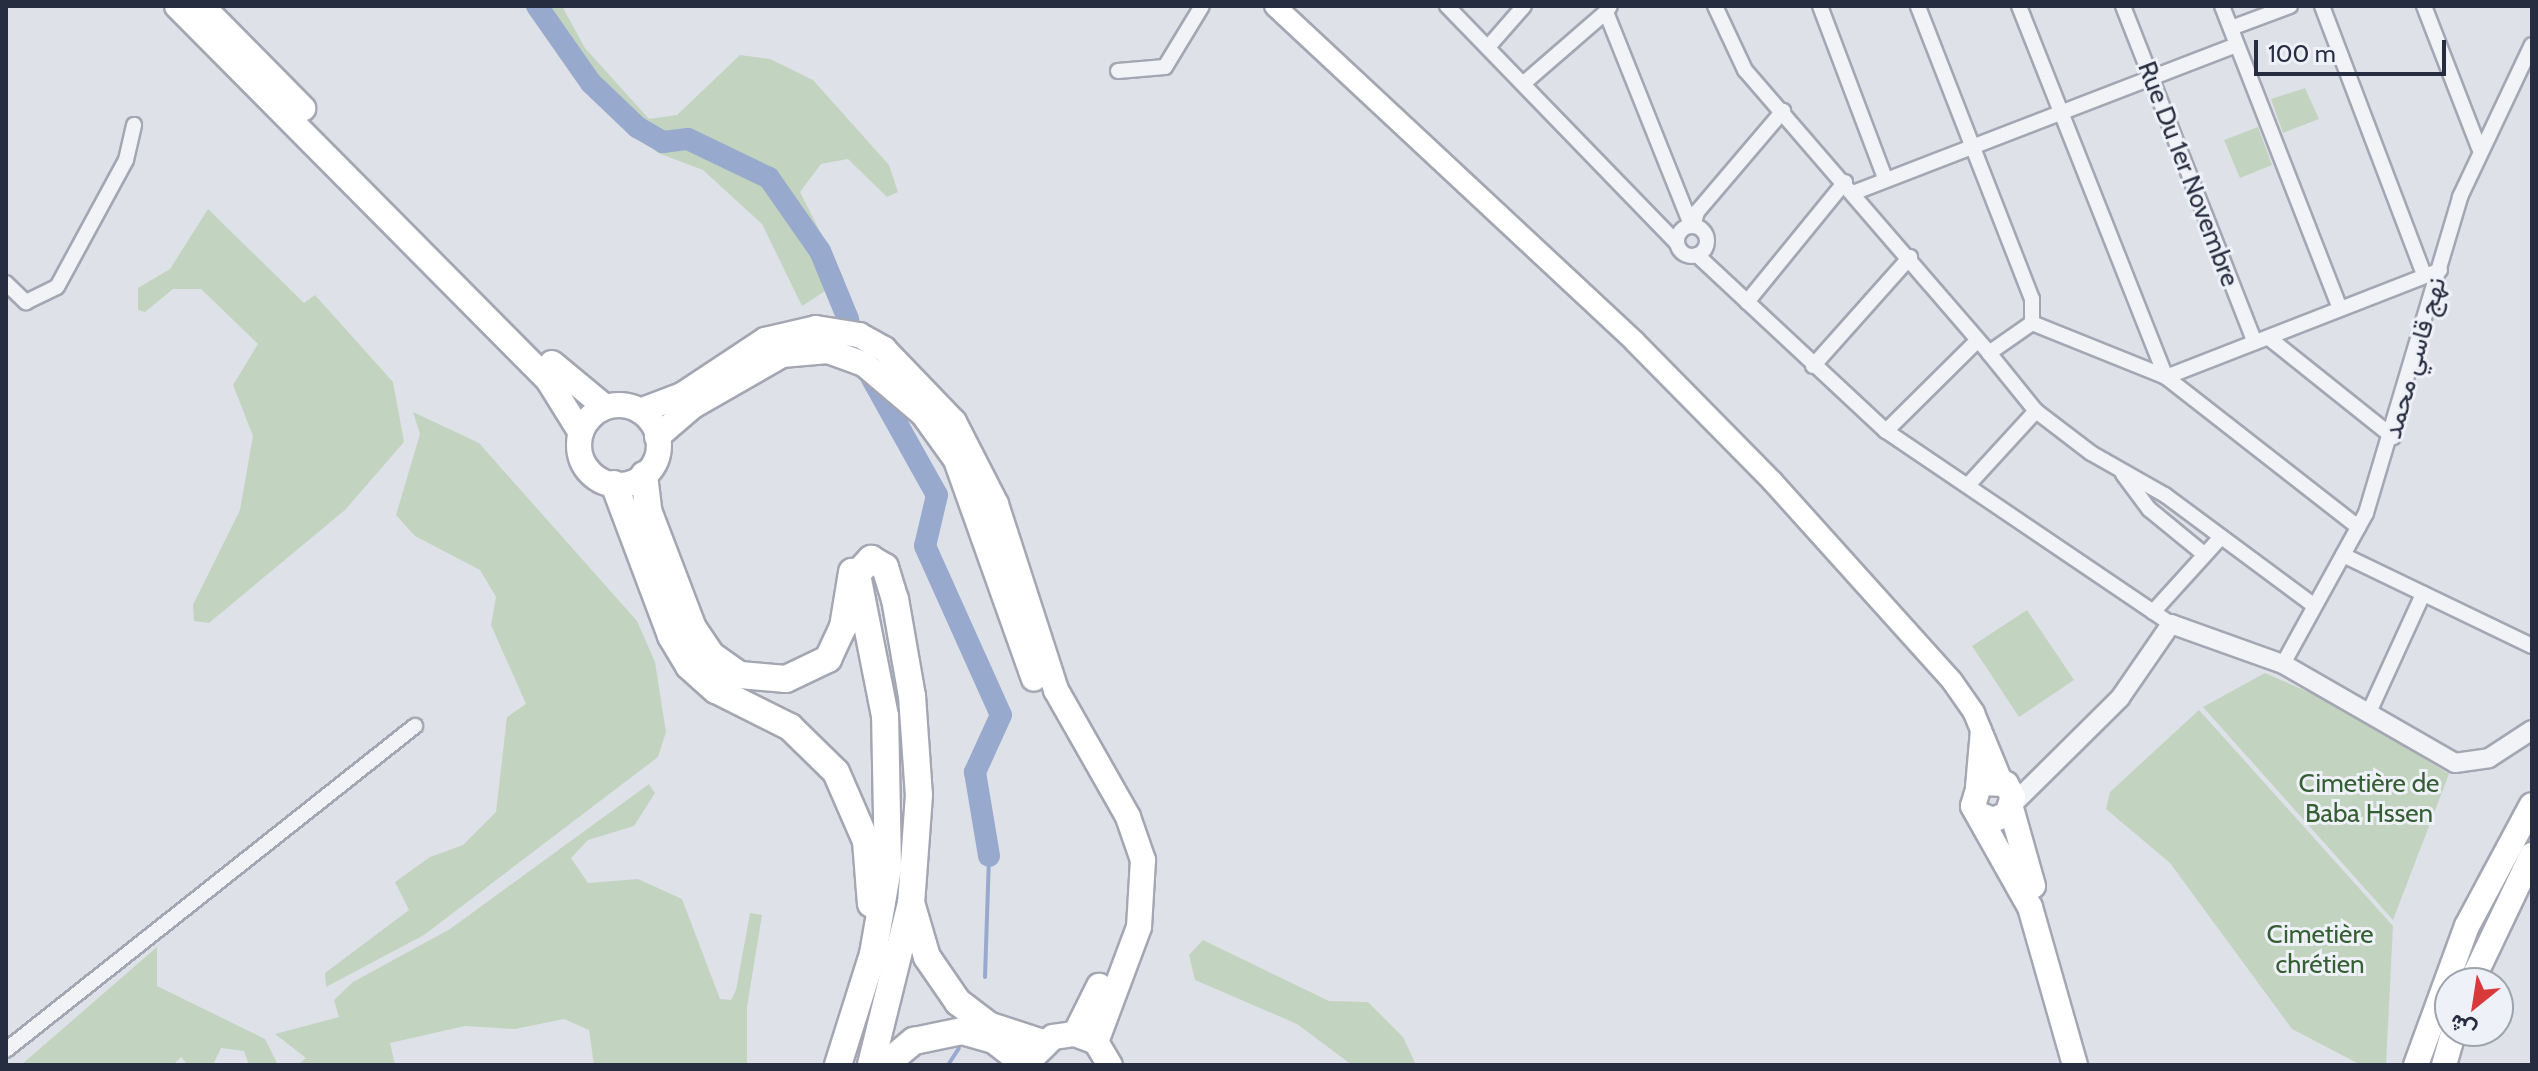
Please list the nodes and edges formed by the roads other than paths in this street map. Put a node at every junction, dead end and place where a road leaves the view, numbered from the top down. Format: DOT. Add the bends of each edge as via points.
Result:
graph roads {
  1 [pos="177,6"];
  2 [pos="202,6"];
  3 [pos="1202,6"];
  4 [pos="1275,6"];
  5 [pos="1447,6"];
  6 [pos="1524,6"];
  7 [pos="1715,6"];
  8 [pos="1820,6"];
  9 [pos="1918,6"];
  10 [pos="2019,6"];
  11 [pos="2123,6"];
  12 [pos="2222,6"];
  13 [pos="2290,6"];
  14 [pos="2424,6"];
  15 [pos="2329,8"];
  16 [pos="1608,9"];
  17 [pos="2231,28"];
  18 [pos="2236,45"];
  19 [pos="2532,45"];
  20 [pos="1489,46"];
  21 [pos="1118,71"];
  22 [pos="2150,77"];
  23 [pos="1524,83"];
  24 [pos="1783,111"];
  25 [pos="2060,111"];
  26 [pos="134,125"];
  27 [pos="1972,145"];
  28 [pos="2479,148"];
  29 [pos="1885,178"];
  30 [pos="1849,188"];
  31 [pos="1692,226"];
  32 [pos="1677,243"];
  33 [pos="1697,255"];
  34 [pos="1910,257"];
  35 [pos="2440,270"];
  36 [pos="2424,275"];
  37 [pos="6,283"];
  38 [pos="1747,302"];
  39 [pos="2340,309"];
  40 [pos="2032,323"];
  41 [pos="1978,340"];
  42 [pos="2262,340"];
  43 [pos="1989,353"];
  44 [pos="1813,366"];
  45 [pos="2166,377"];
  46 [pos="605,407"];
  47 [pos="640,411"];
  48 [pos="2036,411"];
  49 [pos="1886,431"];
  50 [pos="581,433"];
  51 [pos="657,437"];
  52 [pos="2393,437"];
  53 [pos="2116,466"];
  54 [pos="644,475"];
  55 [pos="614,484"];
  56 [pos="1969,484"];
  57 [pos="2358,527"];
  58 [pos="2221,537"];
  59 [pos="2205,555"];
  60 [pos="2343,555"];
  61 [pos="858,568"];
  62 [pos="2423,594"];
  63 [pos="2313,605"];
  64 [pos="2153,612"];
  65 [pos="2171,624"];
  66 [pos="2532,646"];
  67 [pos="2283,664"];
  68 [pos="2370,710"];
  69 [pos="415,726"];
  70 [pos="1981,730"];
  71 [pos="2532,730"];
  72 [pos="2054,760"];
  73 [pos="2002,781"];
  74 [pos="1976,787"];
  75 [pos="2532,805"];
  76 [pos="2012,807"];
  77 [pos="1978,814"];
  78 [pos="2532,855"];
  79 [pos="911,903"];
  80 [pos="873,954"];
  81 [pos="2479,967"];
  82 [pos="1085,1038"];
  83 [pos="6,1050"];
  84 [pos="1033,1058"];
  85 [pos="838,1065"];
  86 [pos="871,1065"];
  87 [pos="885,1065"];
  88 [pos="1110,1065"];
  89 [pos="2075,1065"];
  90 [pos="2084,1065"];
  91 [pos="2416,1065"];
  1 -- 50 [label="main road" via="548,380"];
  2 -- 46 [label="main road" via="566,377"];
  3 -- 21 [label="street" via="1165,67"];
  4 -- 70 [label="main road" via="1725,431 1952,681"];
  5 -- 20 [label="street"];
  6 -- 20 [label="street"];
  7 -- 24 [label="street" via="1745,70"];
  8 -- 29 [label="street"];
  9 -- 27 [label="street"];
  10 -- 25 [label="street"];
  11 -- 22 [label="street, Rue Du 1er Novembre"];
  12 -- 17 [label="street"];
  13 -- 17 [label="street"];
  14 -- 28 [label="street"];
  15 -- 36 [label="street"];
  16 -- 23 [label="street"];
  16 -- 31 [label="street"];
  17 -- 18 [label="street"];
  18 -- 22 [label="street"];
  18 -- 39 [label="street"];
  19 -- 28 [label="street, نهج قاسي محمد"];
  20 -- 23 [label="street"];
  22 -- 25 [label="street"];
  22 -- 42 [label="street, Rue Du 1er Novembre"];
  23 -- 32 [label="street"];
  24 -- 30 [label="street"];
  24 -- 31 [label="street" via="1697,212"];
  25 -- 27 [label="street"];
  25 -- 45 [label="street"];
  26 -- 37 [label="street" via="126,160 57,287 26,302"];
  27 -- 29 [label="street"];
  27 -- 40 [label="street" via="2032,299"];
  28 -- 35 [label="street, نهج قاسي محمد"];
  29 -- 30 [label="street"];
  30 -- 34 [label="street"];
  30 -- 38 [label="street"];
  31 -- 32 [label="street" via="1680,231"];
  31 -- 33 [label="street" via="1706,236"];
  32 -- 33 [label="street" via="1682,252"];
  33 -- 38 [label="street"];
  34 -- 41 [label="street"];
  34 -- 44 [label="street"];
  35 -- 36 [label="street"];
  35 -- 52 [label="street, نهج قاسي محمد"];
  36 -- 39 [label="street"];
  38 -- 44 [label="street"];
  39 -- 42 [label="street"];
  40 -- 43 [label="street"];
  40 -- 45 [label="street"];
  41 -- 43 [label="street"];
  41 -- 49 [label="street"];
  42 -- 45 [label="street"];
  42 -- 52 [label="street"];
  43 -- 48 [label="street"];
  44 -- 49 [label="street"];
  45 -- 57 [label="street"];
  46 -- 47 [label="main road"];
  46 -- 50 [label="main road"];
  47 -- 51 [label="main road"];
  47 -- 82 [label="main road" via="682,395 765,340 816,328 859,335 884,349 947,413 996,504 1056,690 1128,817 1143,860 1139,927"];
  48 -- 53 [label="street"];
  48 -- 56 [label="street"];
  49 -- 56 [label="street"];
  50 -- 55 [label="main road" via="584,464"];
  51 -- 54 [label="main road" via="656,459"];
  51 -- 82 [label="main road" via="693,406 772,359 816,350 852,358 874,371 946,444 965,478 1029,667 1127,856 1128,914"];
  52 -- 57 [label="street, نهج قاسي محمد"];
  53 -- 58 [label="street"];
  53 -- 59 [label="street" via="2149,509"];
  54 -- 55 [label="main road"];
  54 -- 61 [label="highway" via="649,513 693,628 711,655 740,675 786,679 828,659 843,627 850,574"];
  55 -- 80 [label="highway" via="671,636 689,666 716,690 790,727 844,784 869,856"];
  56 -- 64 [label="street"];
  57 -- 60 [label="street, نهج قاسي محمد"];
  58 -- 59 [label="street"];
  58 -- 63 [label="street"];
  59 -- 64 [label="street"];
  60 -- 62 [label="street"];
  60 -- 63 [label="street, نهج قاسي محمد"];
  61 -- 79 [label="highway" via="871,559 885,567 907,666 919,795"];
  61 -- 80 [label="highway" via="891,768 888,868"];
  62 -- 66 [label="street"];
  62 -- 68 [label="street"];
  63 -- 67 [label="street, نهج قاسي محمد"];
  64 -- 65 [label="street"];
  65 -- 67 [label="street"];
  65 -- 72 [label="street" via="2120,698"];
  67 -- 68 [label="street"];
  68 -- 71 [label="street" via="2455,763 2489,758"];
  69 -- 83 [label="street"];
  70 -- 73 [label="main road"];
  70 -- 74 [label="main road"];
  72 -- 73 [label="street"];
  72 -- 76 [label="street"];
  73 -- 74 [label="main road"];
  73 -- 76 [label="main road"];
  74 -- 77 [label="main road" via="1972,801"];
  75 -- 91 [label="main road" via="2456,949"];
  76 -- 77 [label="main road" via="1993,820"];
  76 -- 90 [label="main road"];
  77 -- 89 [label="main road" via="2030,907"];
  78 -- 81 [label="main road"];
  79 -- 84 [label="highway" via="927,957 958,1002"];
  79 -- 86 [label="highway"];
  80 -- 85 [label="highway"];
  82 -- 84 [label="main road"];
  82 -- 88 [label="main road"];
  84 -- 87 [label="highway" via="962,1031 914,1041"];
}
